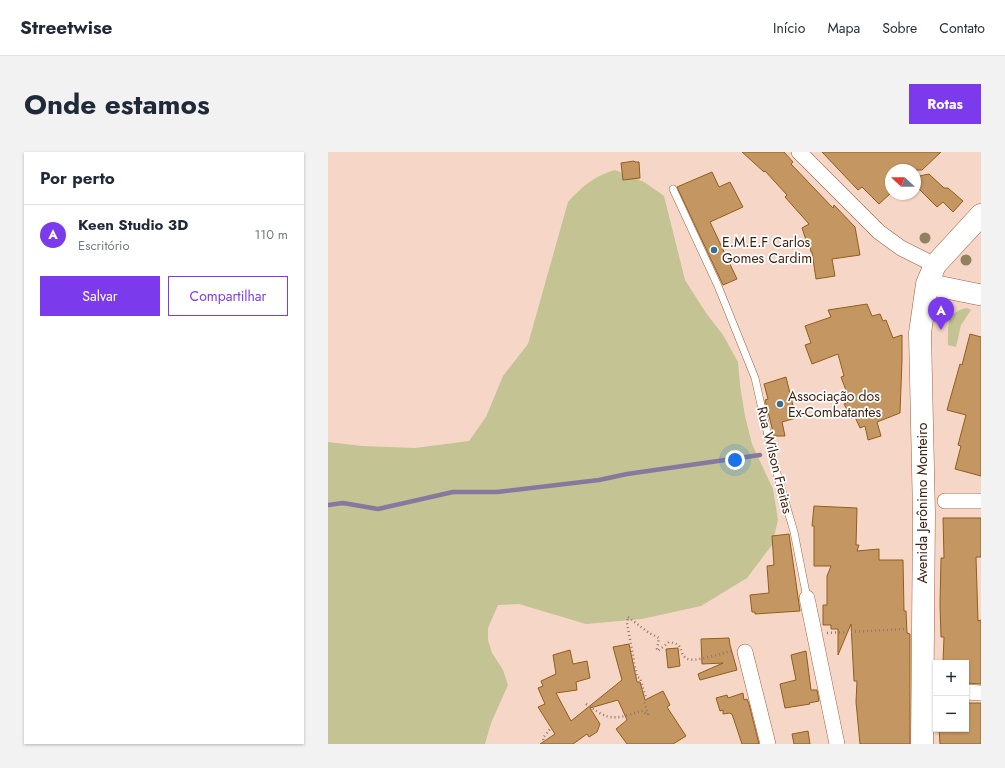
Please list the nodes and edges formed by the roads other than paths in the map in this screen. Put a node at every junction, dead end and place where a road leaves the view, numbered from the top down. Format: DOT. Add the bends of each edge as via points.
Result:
graph roads {
  1 [pos="799,152"];
  2 [pos="673,189"];
  3 [pos="981,215"];
  4 [pos="926,268"];
  5 [pos="981,295"];
  6 [pos="945,500"];
  7 [pos="981,501"];
  8 [pos="807,598"];
  9 [pos="745,652"];
  10 [pos="969,692"];
  11 [pos="981,692"];
  12 [pos="768,744"];
  13 [pos="837,744"];
  14 [pos="922,744"];
  1 -- 4 [label="street" via="879,232"];
  2 -- 8 [label="lane, Rua Wilson Freitas" via="718,286 755,378 774,463 794,532"];
  3 -- 4 [label="main road"];
  4 -- 5 [label="main road"];
  4 -- 14 [label="main road, Avenida Jerônimo Monteiro" via="920,334 924,514"];
  6 -- 7 [label="street"];
  8 -- 13 [label="street, Rua Wilson Freitas"];
  9 -- 12 [label="street"];
  10 -- 11 [label="street"];
}
